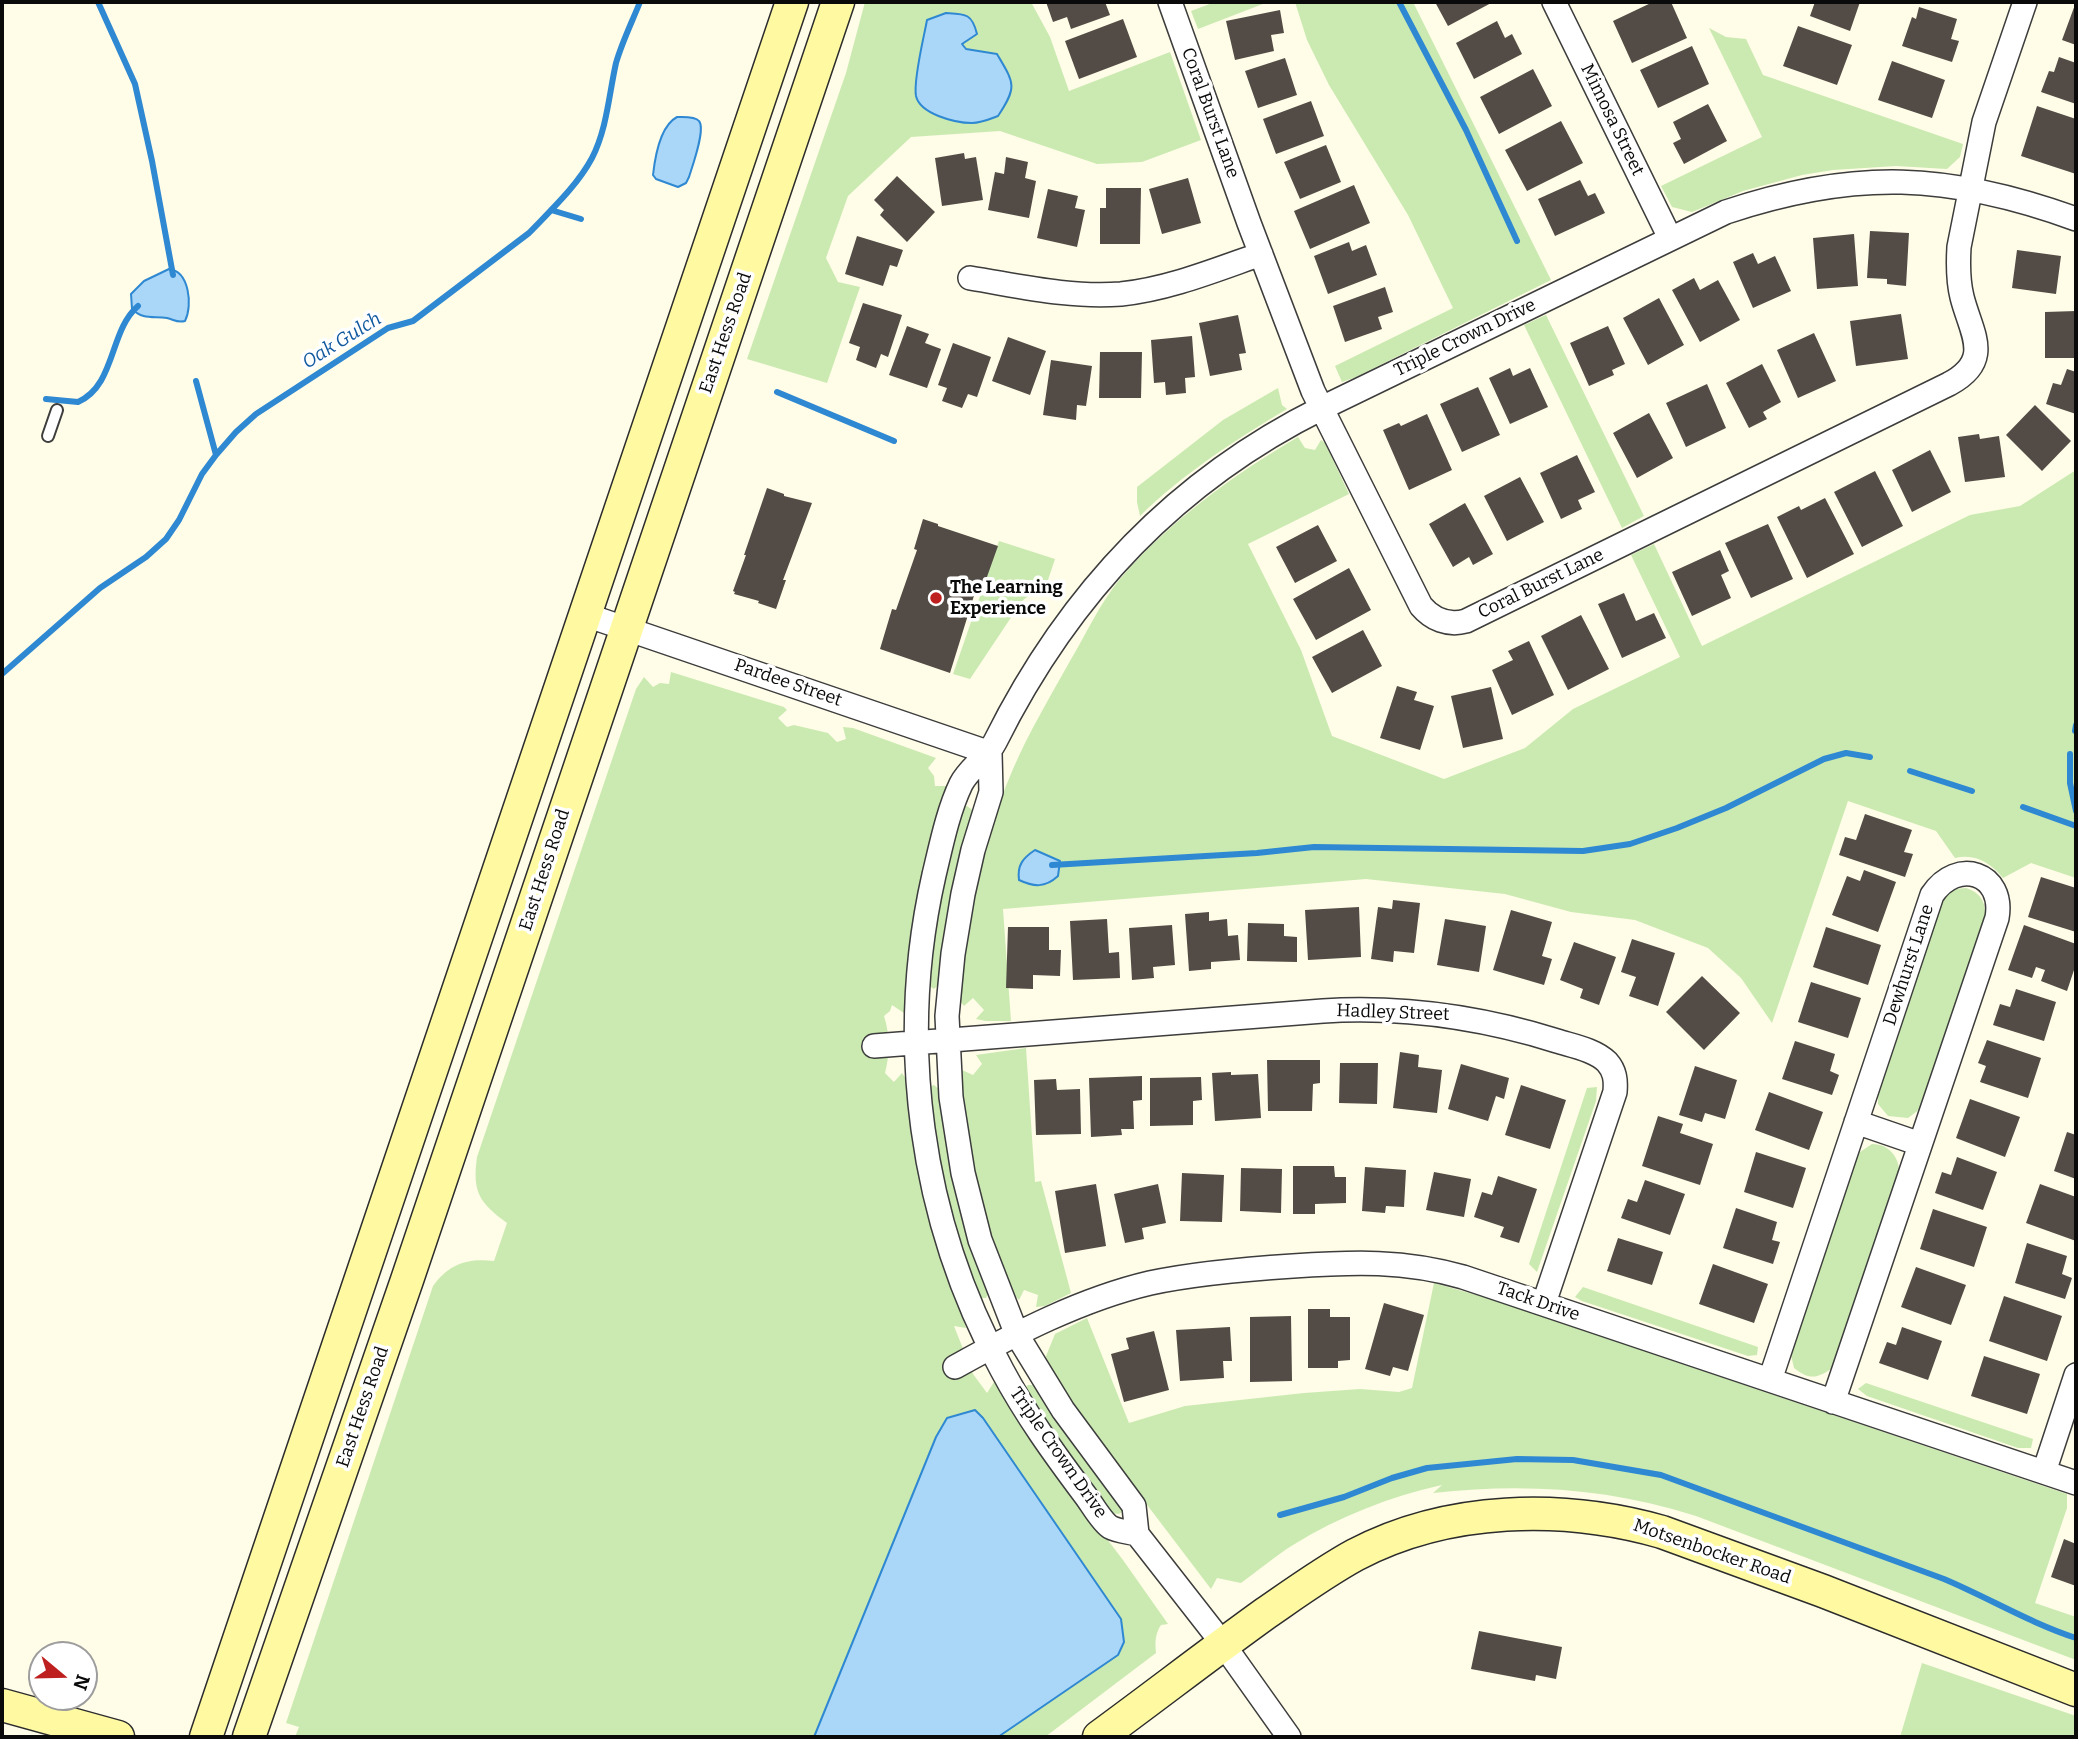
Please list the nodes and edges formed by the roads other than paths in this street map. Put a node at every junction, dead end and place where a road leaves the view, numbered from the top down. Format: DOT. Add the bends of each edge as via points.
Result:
graph roads {
  1 [pos="792,2"];
  2 [pos="838,2"];
  3 [pos="1170,2"];
  4 [pos="1554,2"];
  5 [pos="2025,2"];
  6 [pos="1970,189"];
  7 [pos="2076,219"];
  8 [pos="1670,238"];
  9 [pos="1261,254"];
  10 [pos="970,278"];
  11 [pos="1322,408"];
  12 [pos="57,410"];
  13 [pos="48,436"];
  14 [pos="586,615"];
  15 [pos="626,628"];
  16 [pos="990,752"];
  17 [pos="947,1040"];
  18 [pos="916,1043"];
  19 [pos="874,1046"];
  20 [pos="1856,1122"];
  21 [pos="1920,1144"];
  22 [pos="1544,1303"];
  23 [pos="1017,1335"];
  24 [pos="990,1347"];
  25 [pos="954,1367"];
  26 [pos="2076,1375"];
  27 [pos="1770,1380"];
  28 [pos="1833,1402"];
  29 [pos="2044,1472"];
  30 [pos="2076,1483"];
  31 [pos="1136,1534"];
  32 [pos="1223,1644"];
  33 [pos="2076,1690"];
  34 [pos="2,1705"];
  35 [pos="118,1737"];
  36 [pos="206,1737"];
  37 [pos="249,1737"];
  38 [pos="1098,1737"];
  39 [pos="1289,1737"];
  1 -- 14 [label="main road"];
  2 -- 15 [label="main road, East Hess Road"];
  3 -- 9 [label="street, Coral Burst Lane"];
  4 -- 8 [label="street, Mimosa Street"];
  5 -- 6 [label="street, Coral Burst Lane" via="1984,122"];
  6 -- 7 [label="street, Triple Crown Drive"];
  6 -- 8 [label="street, Triple Crown Drive" via="1908,181 1820,187 1754,202"];
  6 -- 11 [label="street, Coral Burst Lane" via="1958,264 1962,296 1983,364 1466,621 1437,631 1415,596"];
  8 -- 11 [label="street, Triple Crown Drive"];
  9 -- 10 [label="street" via="1182,281 1122,293 1062,293"];
  9 -- 11 [label="street, Coral Burst Lane"];
  11 -- 16 [label="street, Triple Crown Drive" via="1213,474 1130,545 1058,635"];
  12 -- 13 [label="lane"];
  14 -- 15 [label="street, Pardee Street"];
  14 -- 36 [label="main road"];
  15 -- 16 [label="street, Pardee Street"];
  15 -- 37 [label="main road, East Hess Road"];
  16 -- 17 [label="street, Triple Crown Drive" via="991,792 956,930"];
  16 -- 18 [label="street, Triple Crown Drive" via="962,782 936,865 920,958"];
  17 -- 18 [label="street, Hadley Street"];
  17 -- 22 [label="street, Hadley Street" via="1333,1010 1395,1010 1462,1017 1595,1054 1622,1066"];
  17 -- 23 [label="street, Triple Crown Drive" via="950,1097 966,1185 980,1240"];
  18 -- 19 [label="street, Hadley Street"];
  18 -- 24 [label="street, Triple Crown Drive" via="919,1103 937,1205 958,1275"];
  20 -- 21 [label="street"];
  20 -- 21 [label="street, Dewhurst Lane" via="1932,895 1952,875 1984,878 1995,894 1997,918"];
  20 -- 27 [label="street, Dewhurst Lane"];
  21 -- 28 [label="street, Dewhurst Lane"];
  22 -- 23 [label="street, Tack Drive" via="1423,1267 1373,1262 1301,1265 1205,1274 1134,1287"];
  22 -- 27 [label="street, Tack Drive"];
  23 -- 24 [label="street, Tack Drive"];
  23 -- 31 [label="street, Triple Crown Drive" via="1063,1410 1134,1506"];
  24 -- 25 [label="street, Tack Drive"];
  24 -- 31 [label="street, Triple Crown Drive" via="1030,1418 1091,1503 1110,1527"];
  26 -- 29 [label="street"];
  27 -- 28 [label="street, Tack Drive"];
  28 -- 29 [label="street, Tack Drive"];
  29 -- 30 [label="street, Tack Drive"];
  31 -- 32 [label="street, Triple Crown Drive"];
  32 -- 33 [label="main road, Motsenbocker Road" via="1327,1571 1406,1534 1470,1518 1580,1515 1636,1524 1710,1548"];
  32 -- 38 [label="main road, Motsenbocker Road"];
  32 -- 39 [label="street, Triple Crown Drive"];
  34 -- 35 [label="main road"];
}
